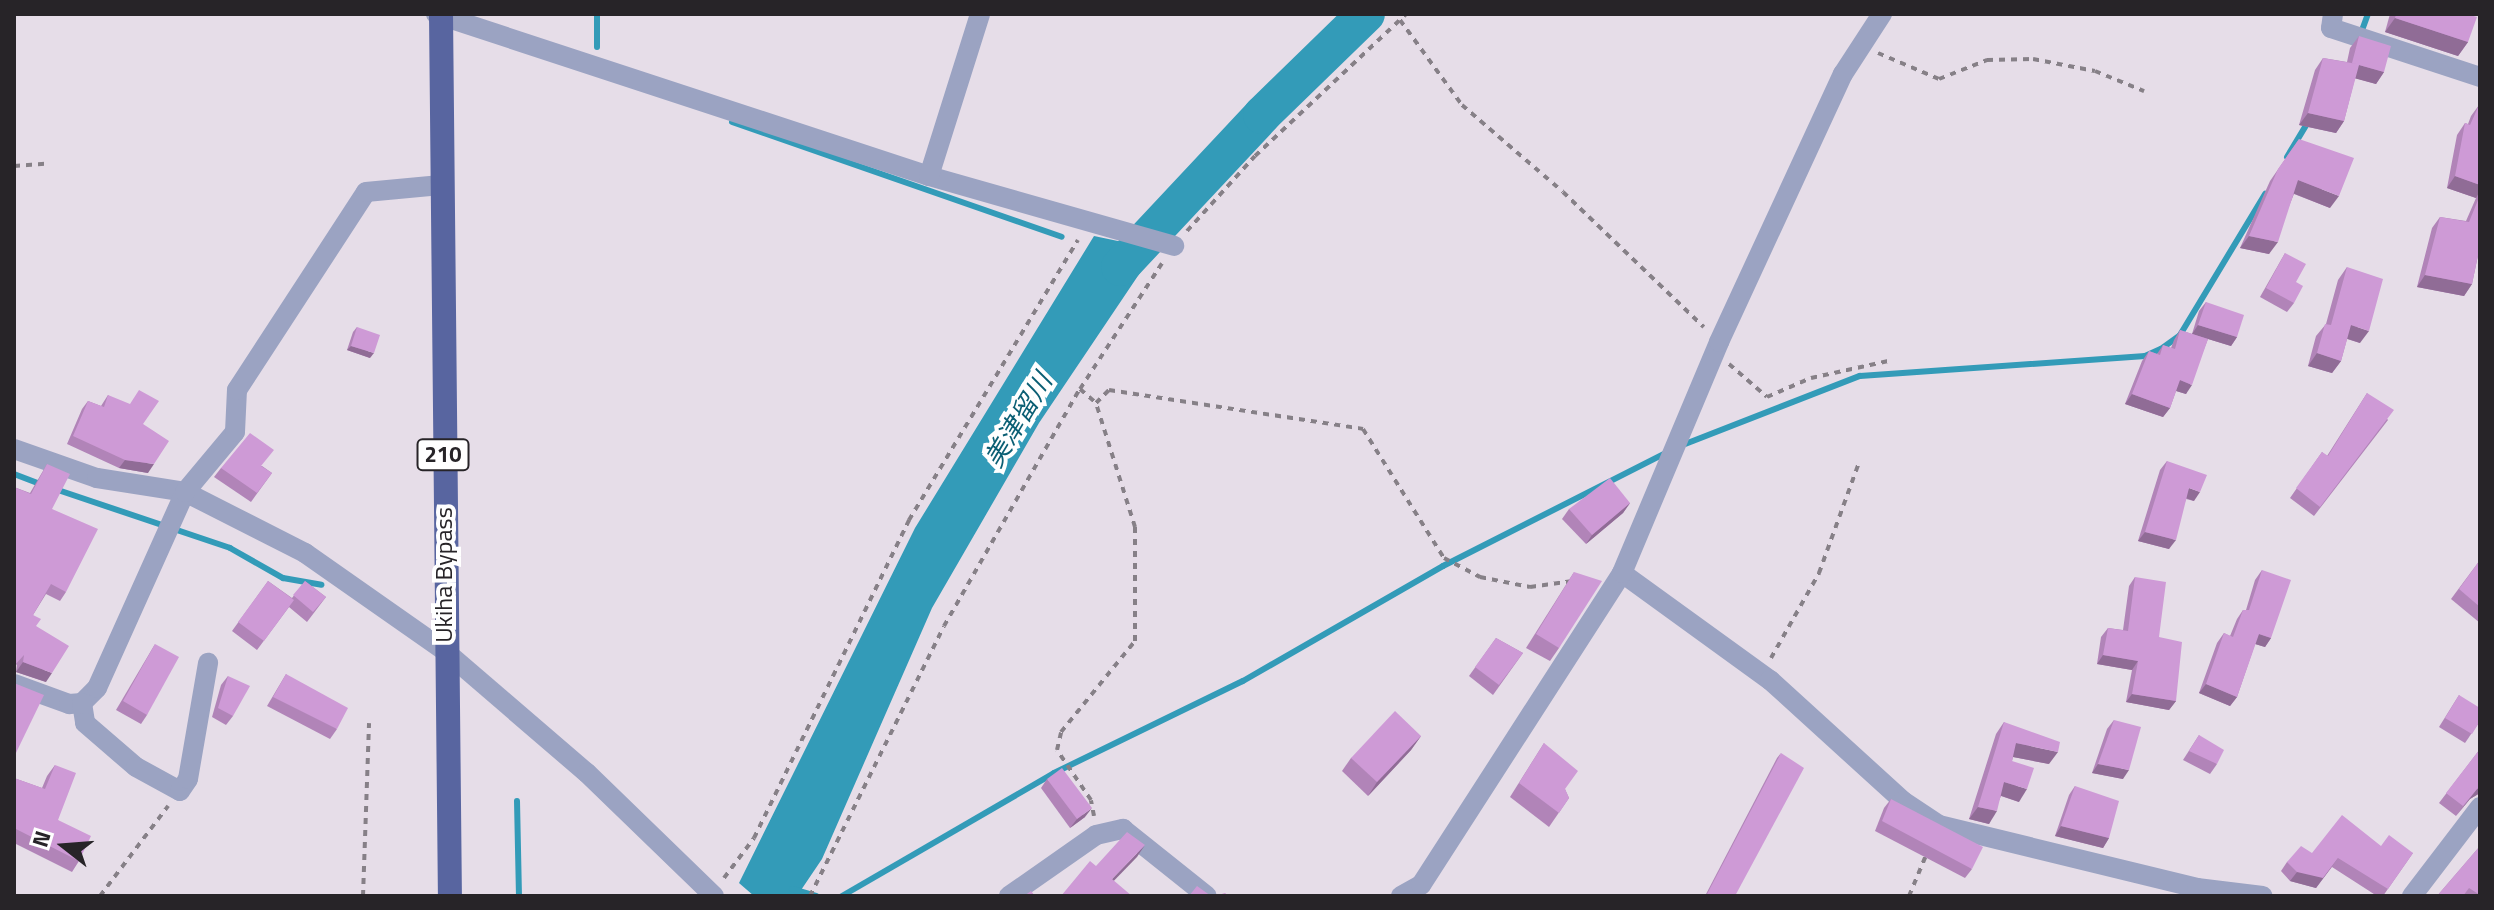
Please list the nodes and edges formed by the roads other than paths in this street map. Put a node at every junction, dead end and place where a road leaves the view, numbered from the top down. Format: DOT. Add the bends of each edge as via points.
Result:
graph roads {
  1 [pos="440,14"];
  2 [pos="980,14"];
  3 [pos="1882,14"];
  4 [pos="2333,14"];
  5 [pos="2480,77"];
  6 [pos="929,176"];
  7 [pos="441,185"];
  8 [pos="1174,246"];
  9 [pos="14,449"];
  10 [pos="185,492"];
  11 [pos="1622,573"];
  12 [pos="445,651"];
  13 [pos="208,663"];
  14 [pos="14,684"];
  15 [pos="82,703"];
  16 [pos="2480,807"];
  17 [pos="713,895"];
  18 [pos="450,896"];
  19 [pos="1009,896"];
  20 [pos="1207,896"];
  21 [pos="1401,896"];
  22 [pos="2263,896"];
  23 [pos="2412,896"];
  1 -- 6 [label="street"];
  1 -- 7 [label="highway, Ukiha Bypass / 210"];
  2 -- 6 [label="street"];
  3 -- 11 [label="street" via="1843,74 1717,347"];
  4 -- 5 [label="street" via="2331,28"];
  6 -- 8 [label="street"];
  7 -- 10 [label="street" via="366,192 237,390 235,432"];
  7 -- 12 [label="highway, Ukiha Bypass / 210"];
  9 -- 10 [label="street" via="97,478"];
  10 -- 12 [label="street" via="305,553"];
  10 -- 15 [label="street" via="97,688"];
  11 -- 21 [label="street" via="1421,885"];
  11 -- 22 [label="street" via="1762,674 1903,801 1939,825 2197,888"];
  12 -- 17 [label="street" via="587,773"];
  12 -- 18 [label="highway, Ukiha Bypass / 210"];
  13 -- 15 [label="street" via="188,779 180,791 136,767 85,723"];
  14 -- 15 [label="street" via="69,704"];
  16 -- 23 [label="street"];
  19 -- 20 [label="street" via="1098,836 1123,829"];
}
